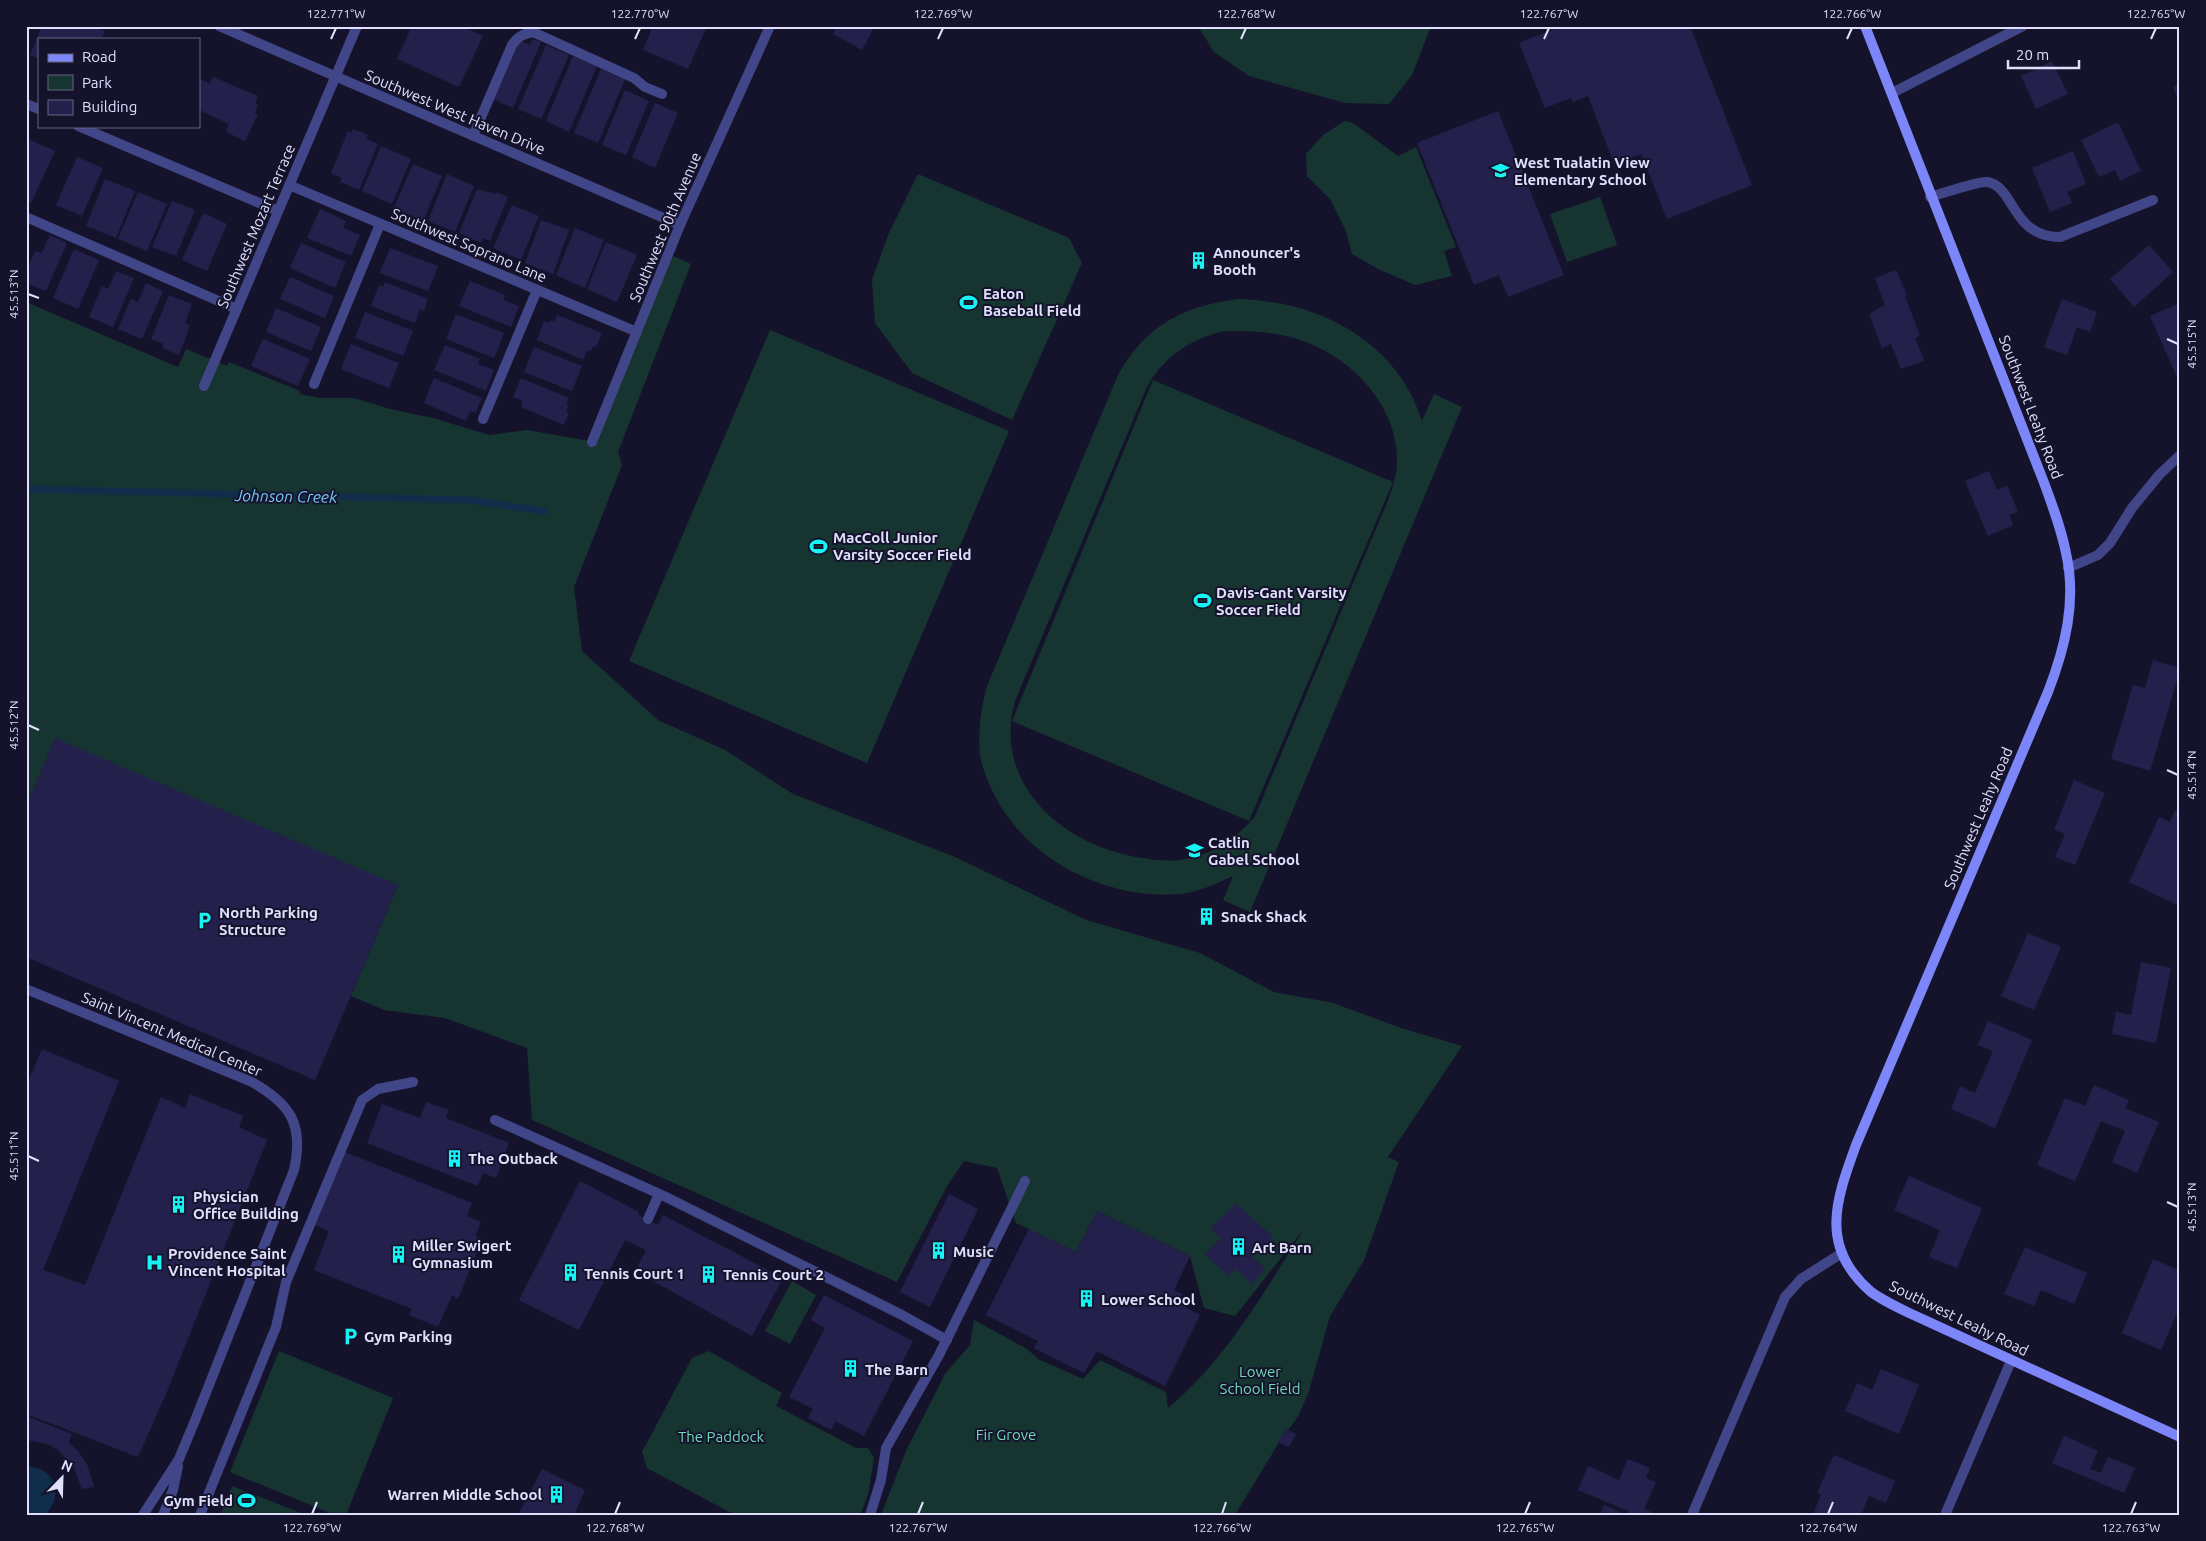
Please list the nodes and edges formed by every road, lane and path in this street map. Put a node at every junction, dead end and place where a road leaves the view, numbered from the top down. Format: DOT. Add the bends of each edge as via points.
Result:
graph roads {
  1 [pos="219,26"];
  2 [pos="357,26"];
  3 [pos="770,26"];
  4 [pos="1864,26"];
  5 [pos="2023,26"];
  6 [pos="335,77"];
  7 [pos="1892,93"];
  8 [pos="662,94"];
  9 [pos="26,104"];
  10 [pos="38,109"];
  11 [pos="83,128"];
  12 [pos="473,136"];
  13 [pos="289,185"];
  14 [pos="1930,197"];
  15 [pos="2153,200"];
  16 [pos="278,211"];
  17 [pos="26,217"];
  18 [pos="380,224"];
  19 [pos="680,226"];
  20 [pos="538,290"];
  21 [pos="237,309"];
  22 [pos="637,332"];
  23 [pos="314,384"];
  24 [pos="204,386"];
  25 [pos="483,419"];
  26 [pos="592,442"];
  27 [pos="2180,455"];
  28 [pos="2068,568"];
  29 [pos="26,989"];
  30 [pos="412,1082"];
  31 [pos="495,1120"];
  32 [pos="1025,1181"];
  33 [pos="659,1194"];
  34 [pos="648,1219"];
  35 [pos="1842,1253"];
  36 [pos="947,1340"];
  37 [pos="2011,1361"];
  38 [pos="2180,1436"];
  39 [pos="179,1459"];
  40 [pos="144,1515"];
  41 [pos="163,1515"];
  42 [pos="200,1515"];
  43 [pos="870,1515"];
  44 [pos="1692,1515"];
  45 [pos="1945,1515"];
  1 -- 6 [label="street, Southwest West Haven Drive"];
  2 -- 6 [label="street, Southwest Mozart Terrace"];
  3 -- 19 [label="street, Southwest 90th Avenue"];
  4 -- 7 [label="street, Southwest Leahy Road"];
  5 -- 7 [label="street"];
  6 -- 12 [label="street, Southwest West Haven Drive"];
  6 -- 13 [label="street, Southwest Mozart Terrace"];
  7 -- 14 [label="street, Southwest Leahy Road"];
  8 -- 12 [label="street" via="533,32 527,33 512,45"];
  9 -- 10 [label="street"];
  11 -- 16 [label="street"];
  12 -- 19 [label="street, Southwest West Haven Drive"];
  13 -- 16 [label="street, Southwest Mozart Terrace"];
  13 -- 18 [label="street, Southwest Soprano Lane"];
  14 -- 15 [label="street" via="1985,182 1997,186 2026,225 2048,237 2060,237"];
  14 -- 28 [label="street, Southwest Leahy Road" via="2043,480 2060,527"];
  16 -- 21 [label="street, Southwest Mozart Terrace"];
  17 -- 21 [label="street"];
  18 -- 20 [label="street, Southwest Soprano Lane"];
  18 -- 23 [label="street"];
  19 -- 22 [label="street, Southwest 90th Avenue"];
  20 -- 22 [label="street, Southwest Soprano Lane"];
  20 -- 25 [label="street"];
  21 -- 24 [label="street, Southwest Mozart Terrace"];
  22 -- 26 [label="street, Southwest 90th Avenue"];
  27 -- 28 [label="street" via="2159,474 2110,543 2098,555"];
  28 -- 35 [label="street, Southwest Leahy Road" via="2070,612 2059,664 1842,1184 1836,1232"];
  29 -- 39 [label="street, Saint Vincent Medical Center" via="252,1082 285,1105 297,1132 299,1150 294,1170"];
  30 -- 42 [label="street" via="378,1089 362,1100 286,1282 276,1327"];
  31 -- 33 [label="street"];
  32 -- 36 [label="street"];
  33 -- 34 [label="street"];
  33 -- 36 [label="street"];
  35 -- 37 [label="street, Southwest Leahy Road" via="1853,1274 1871,1292"];
  35 -- 44 [label="street" via="1801,1279 1785,1296"];
  36 -- 43 [label="street" via="886,1448 881,1480"];
  37 -- 38 [label="street, Southwest Leahy Road"];
  37 -- 45 [label="street"];
  39 -- 40 [label="street, Saint Vincent Medical Center"];
  39 -- 41 [label="street, Saint Vincent Medical Center" via="173,1490"];
}
